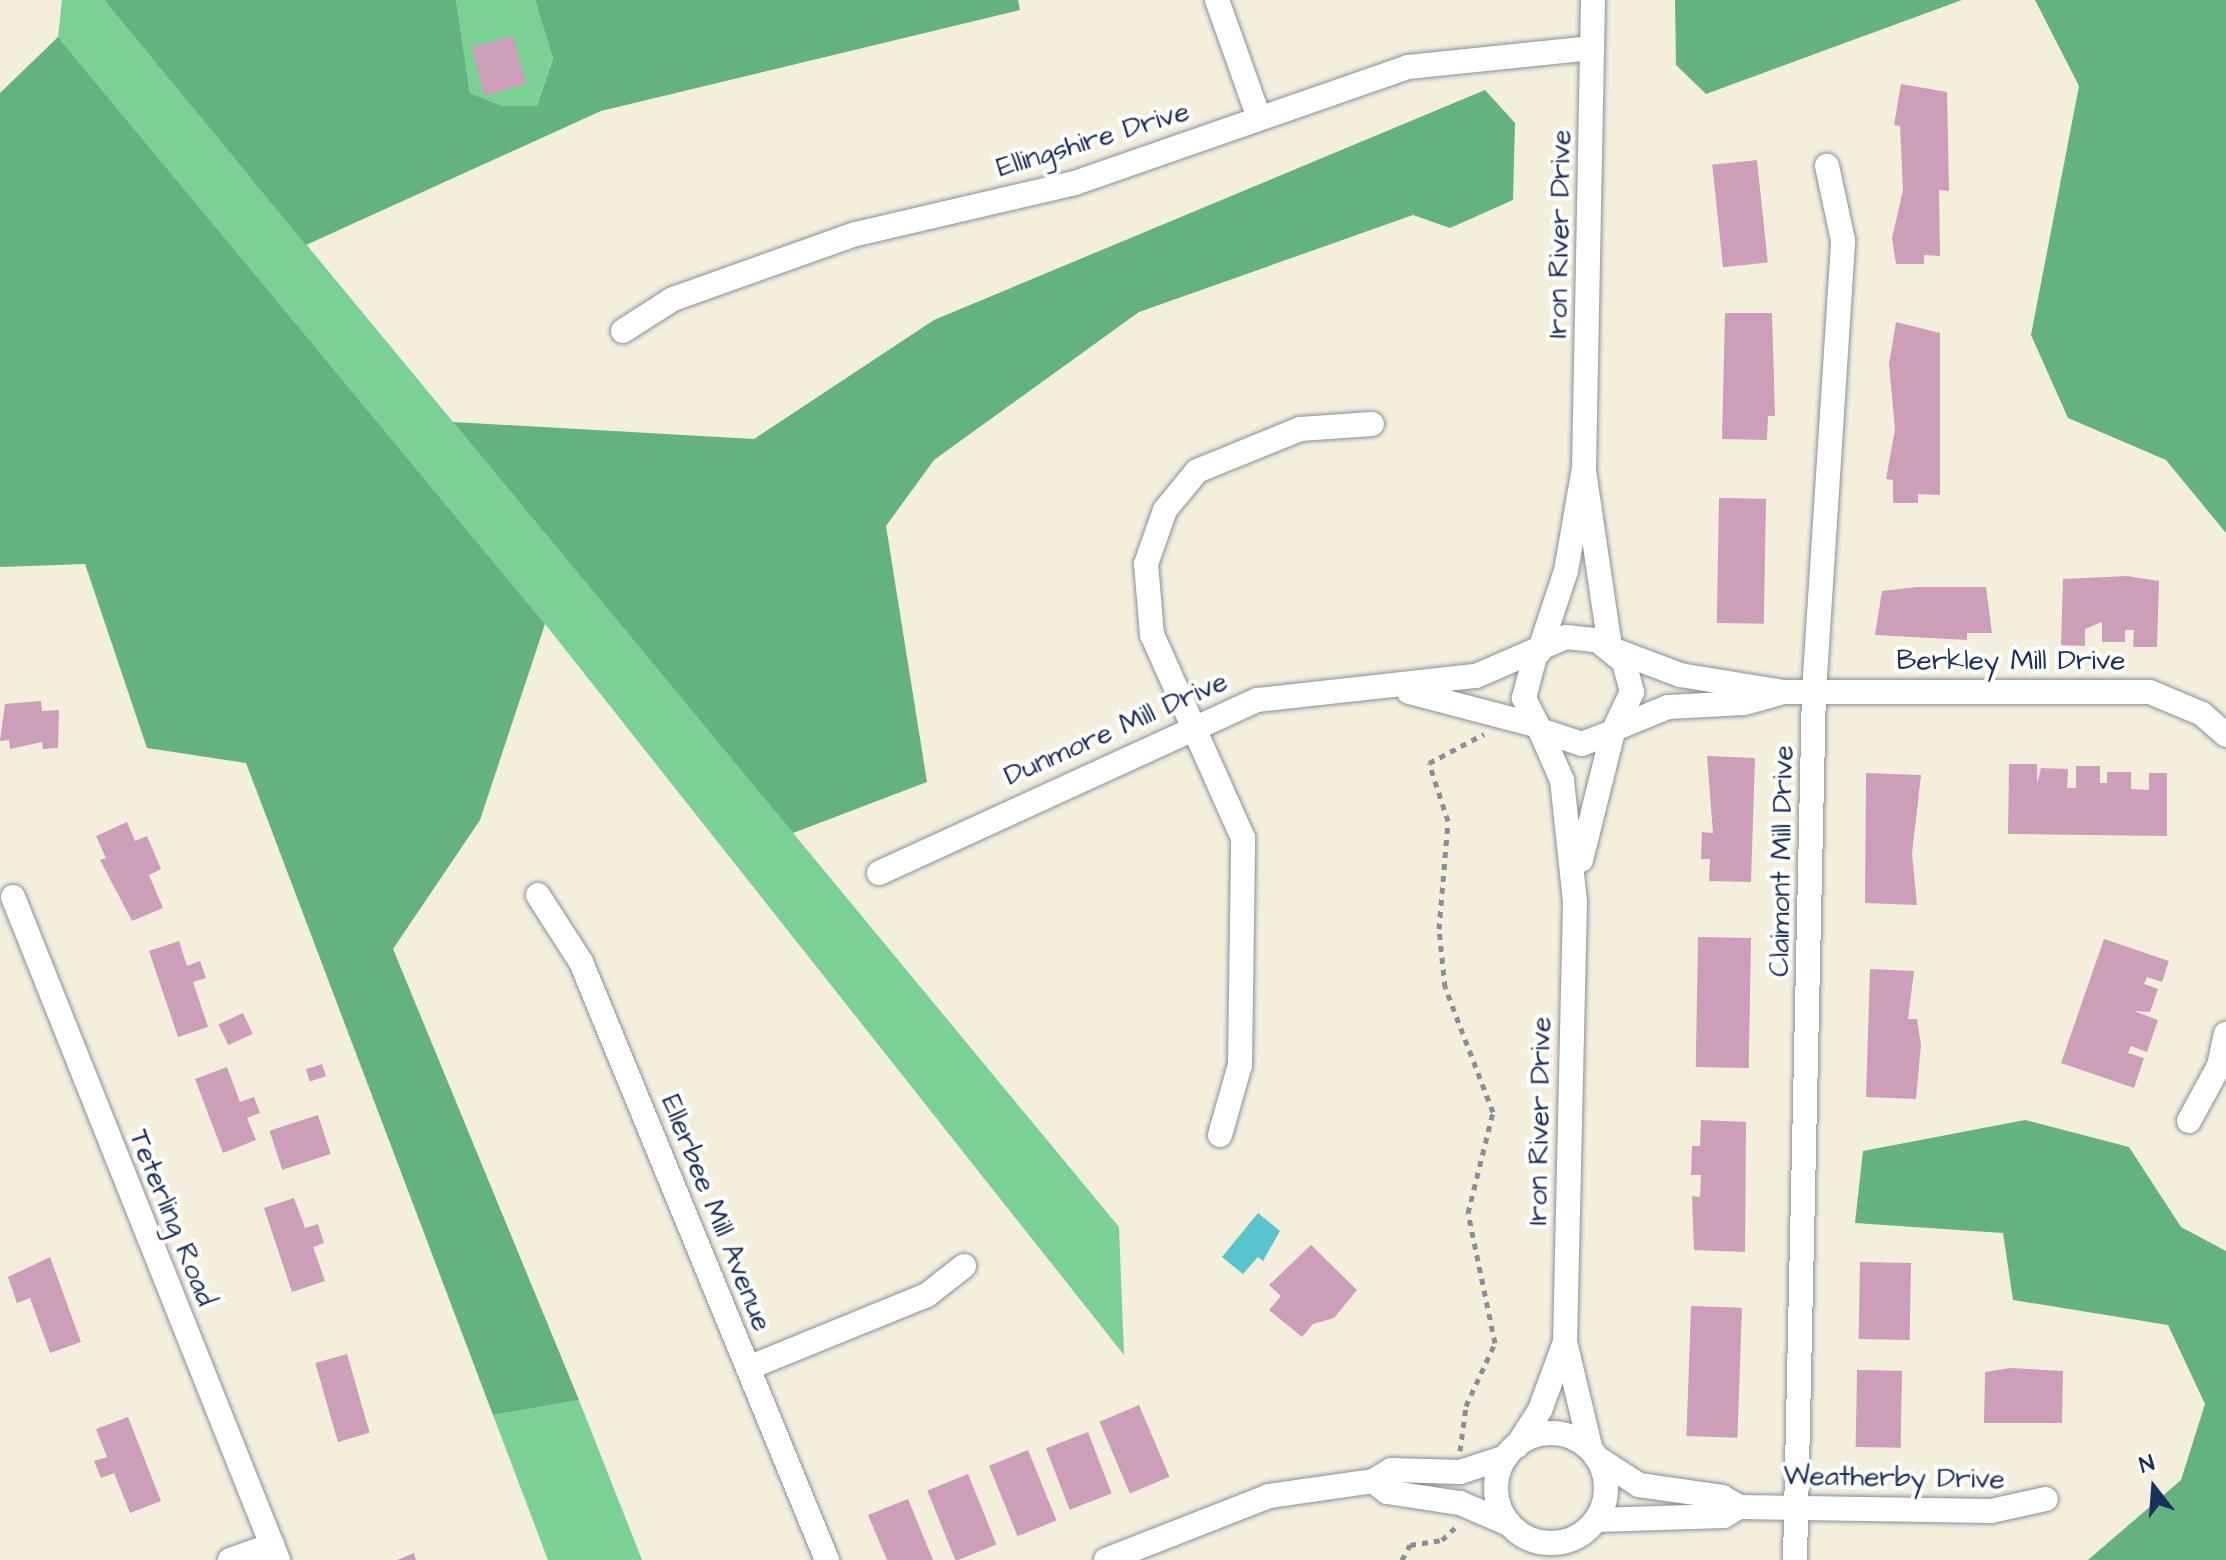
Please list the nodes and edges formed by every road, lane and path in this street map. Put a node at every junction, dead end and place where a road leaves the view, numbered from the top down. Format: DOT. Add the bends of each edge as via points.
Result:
graph roads {
  1 [pos="1217,0"];
  2 [pos="1593,0"];
  3 [pos="1592,48"];
  4 [pos="1259,118"];
  5 [pos="1827,166"];
  6 [pos="623,331"];
  7 [pos="1372,424"];
  8 [pos="1584,468"];
  9 [pos="1612,648"];
  10 [pos="1537,654"];
  11 [pos="1391,689"];
  12 [pos="1784,692"];
  13 [pos="1814,692"];
  14 [pos="1193,724"];
  15 [pos="1488,726"];
  16 [pos="1538,728"];
  17 [pos="1615,730"];
  18 [pos="2226,735"];
  19 [pos="879,873"];
  20 [pos="538,895"];
  21 [pos="13,897"];
  22 [pos="1575,902"];
  23 [pos="2226,1034"];
  24 [pos="2189,1121"];
  25 [pos="1220,1135"];
  26 [pos="964,1266"];
  27 [pos="1565,1342"];
  28 [pos="748,1368"];
  29 [pos="1511,1451"];
  30 [pos="1460,1453"];
  31 [pos="1594,1454"];
  32 [pos="1373,1481"];
  33 [pos="2046,1499"];
  34 [pos="1797,1505"];
  35 [pos="1739,1507"];
  36 [pos="1458,1523"];
  37 [pos="1593,1524"];
  38 [pos="1512,1527"];
  39 [pos="275,1553"];
  40 [pos="230,1560"];
  41 [pos="827,1560"];
  42 [pos="1106,1560"];
  43 [pos="1402,1560"];
  44 [pos="1522,1560"];
  45 [pos="1572,1560"];
  46 [pos="1795,1560"];
  1 -- 4 [label="street"];
  2 -- 3 [label="street, Iron River Drive"];
  3 -- 4 [label="street, Ellingshire Drive" via="1438,60"];
  3 -- 8 [label="street, Iron River Drive"];
  4 -- 6 [label="street, Ellingshire Drive" via="1066,186 856,234 673,299"];
  5 -- 13 [label="street, Claimont Mill Drive" via="1843,240"];
  7 -- 14 [label="street" via="1313,426 1240,449 1197,471 1165,510 1146,564 1144,604"];
  8 -- 9 [label="street, Iron River Drive"];
  8 -- 10 [label="street, Iron River Drive" via="1566,571"];
  9 -- 10 [label="street" via="1581,636"];
  9 -- 12 [label="street, Berkley Mill Drive" via="1680,675"];
  9 -- 17 [label="street" via="1632,692"];
  10 -- 11 [label="street, Dunmore Mill Drive" via="1489,673"];
  10 -- 16 [label="street" via="1523,683"];
  11 -- 14 [label="street, Dunmore Mill Drive" via="1257,700"];
  11 -- 16 [label="street, Dunmore Mill Drive"];
  12 -- 13 [label="street, Berkley Mill Drive"];
  12 -- 17 [label="street, Berkley Mill Drive" via="1668,707"];
  13 -- 18 [label="street, Berkley Mill Drive" via="2150,692 2202,714"];
  13 -- 34 [label="street, Claimont Mill Drive"];
  14 -- 19 [label="street, Dunmore Mill Drive"];
  14 -- 25 [label="street" via="1239,821 1245,862 1239,1073"];
  15 -- 30 [label="path" via="1477,742 1429,763 1448,821 1439,929 1445,987 1493,1112 1468,1213 1495,1343 1466,1406"];
  16 -- 17 [label="street" via="1582,744"];
  16 -- 22 [label="street, Iron River Drive" via="1562,780"];
  17 -- 22 [label="street, Iron River Drive" via="1587,814"];
  20 -- 28 [label="street, Ellerbee Mill Avenue" via="581,962"];
  21 -- 39 [label="street, Teterling Road"];
  22 -- 27 [label="street, Iron River Drive"];
  23 -- 24 [label="street" via="2219,1066"];
  26 -- 28 [label="street" via="927,1295"];
  27 -- 29 [label="street, Iron River Drive" via="1553,1359 1540,1410"];
  27 -- 31 [label="street, Iron River Drive"];
  28 -- 41 [label="street, Ellerbee Mill Avenue"];
  29 -- 31 [label="street" via="1555,1433"];
  29 -- 32 [label="street" via="1460,1472 1391,1470"];
  29 -- 38 [label="street" via="1496,1498"];
  31 -- 35 [label="street, Weatherby Drive" via="1639,1485 1722,1497"];
  31 -- 37 [label="street" via="1606,1495"];
  32 -- 38 [label="street" via="1387,1492 1460,1503"];
  32 -- 42 [label="street" via="1269,1496"];
  33 -- 34 [label="street, Weatherby Drive" via="1991,1511"];
  34 -- 35 [label="street, Weatherby Drive"];
  34 -- 46 [label="street, Claimont Mill Drive"];
  35 -- 37 [label="street, Weatherby Drive" via="1724,1516"];
  36 -- 43 [label="path" via="1442,1540 1410,1545"];
  37 -- 38 [label="street" via="1544,1543"];
  37 -- 45 [label="street"];
  38 -- 44 [label="street"];
  39 -- 40 [label="street"];
}
